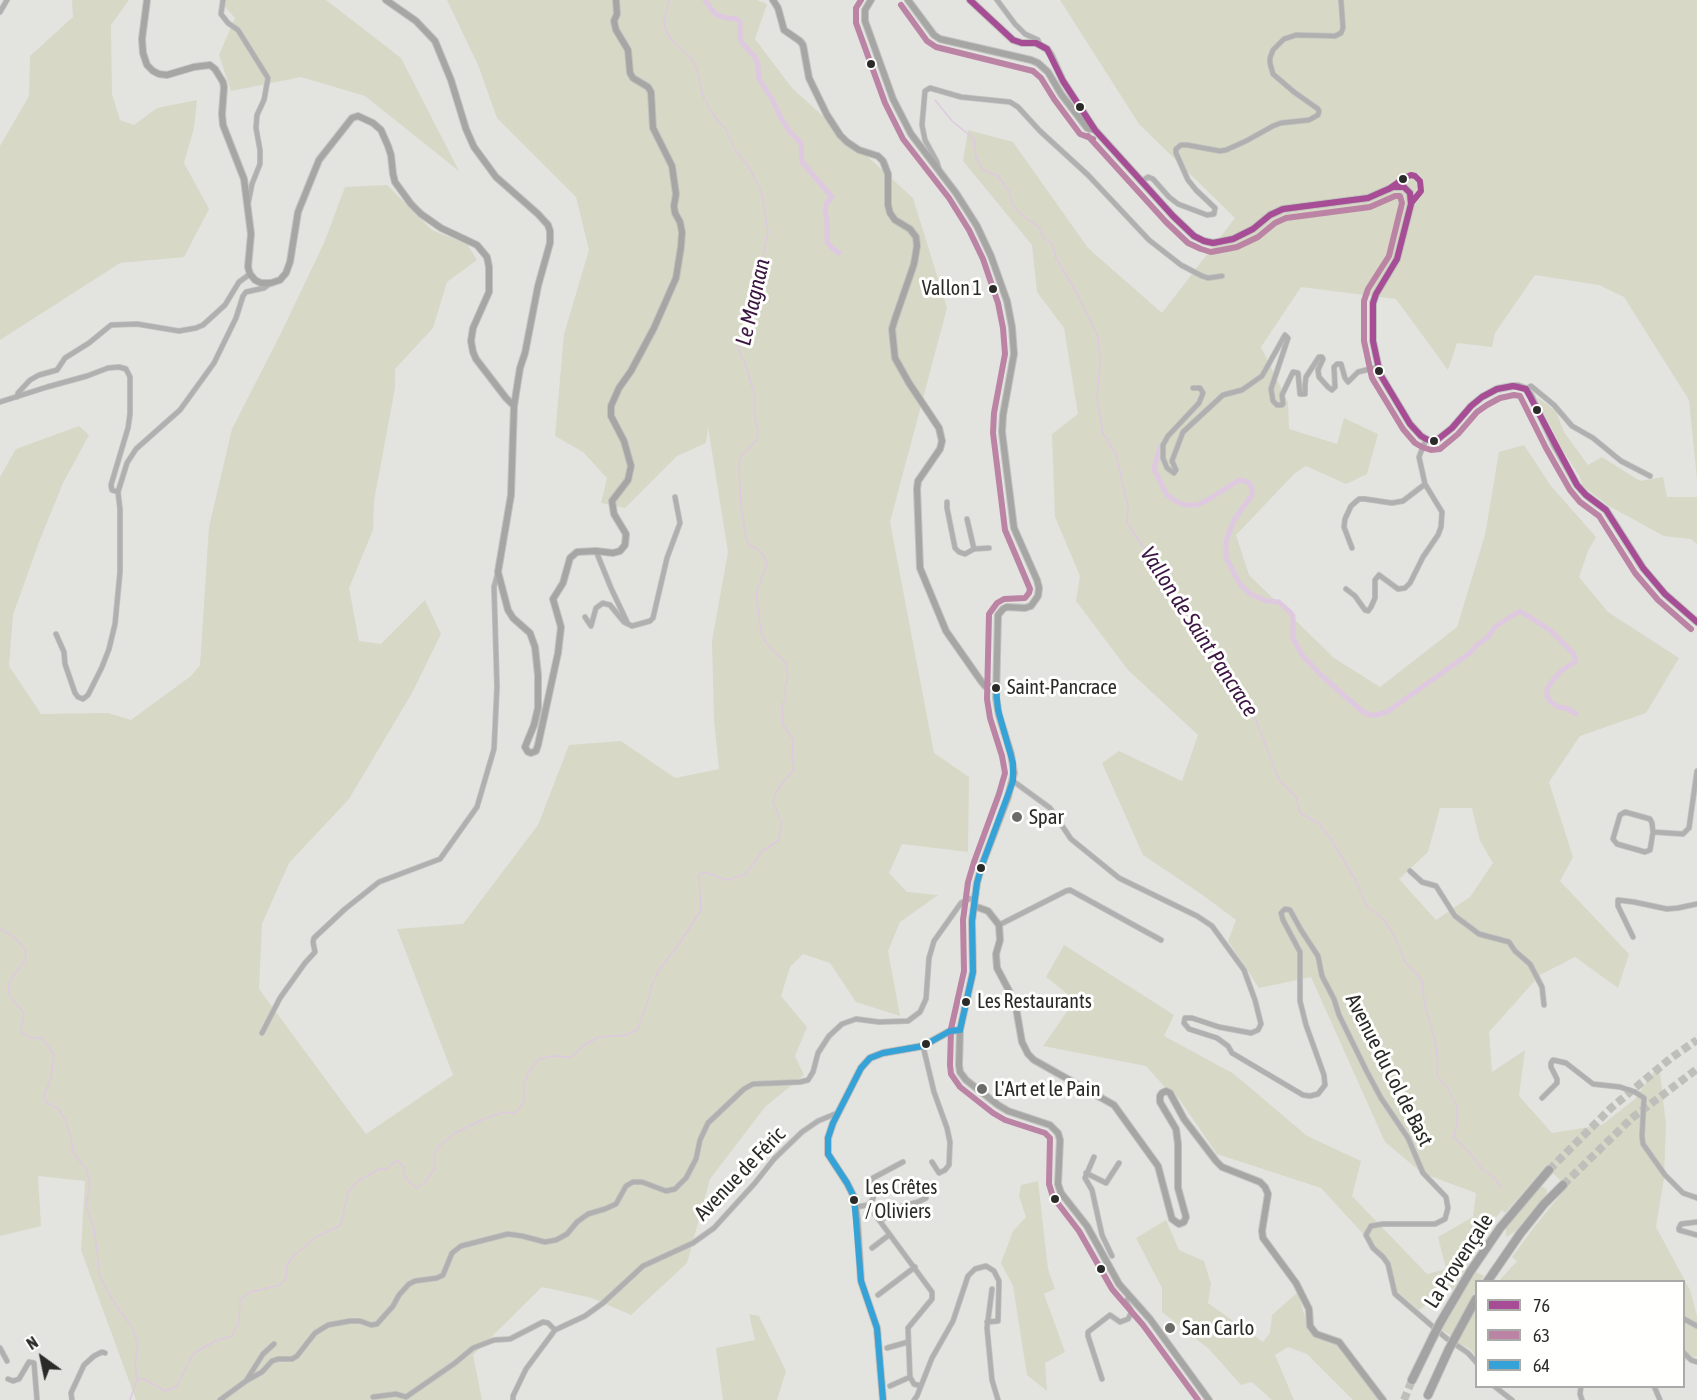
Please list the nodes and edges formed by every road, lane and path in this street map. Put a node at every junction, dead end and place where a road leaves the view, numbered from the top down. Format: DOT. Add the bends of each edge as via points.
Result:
graph roads {
  1 [pos="7,0"];
  2 [pos="147,0"];
  3 [pos="223,0"];
  4 [pos="386,0"];
  5 [pos="615,0"];
  6 [pos="773,0"];
  7 [pos="871,0"];
  8 [pos="908,0"];
  9 [pos="970,0"];
  10 [pos="997,0"];
  11 [pos="1341,0"];
  12 [pos="0,12"];
  13 [pos="1040,45"];
  14 [pos="1095,130"];
  15 [pos="938,171"];
  16 [pos="1141,182"];
  17 [pos="248,204"];
  18 [pos="250,274"];
  19 [pos="1222,276"];
  20 [pos="271,283"];
  21 [pos="1378,367"];
  22 [pos="1193,388"];
  23 [pos="1526,389"];
  24 [pos="17,397"];
  25 [pos="0,402"];
  26 [pos="514,406"];
  27 [pos="1426,439"];
  28 [pos="1650,476"];
  29 [pos="1425,484"];
  30 [pos="118,492"];
  31 [pos="675,497"];
  32 [pos="948,502"];
  33 [pos="967,519"];
  34 [pos="989,548"];
  35 [pos="1352,548"];
  36 [pos="974,549"];
  37 [pos="596,552"];
  38 [pos="498,572"];
  39 [pos="1346,589"];
  40 [pos="585,617"];
  41 [pos="1697,622"];
  42 [pos="628,624"];
  43 [pos="56,634"];
  44 [pos="996,688"];
  45 [pos="1697,771"];
  46 [pos="1013,781"];
  47 [pos="1695,787"];
  48 [pos="1697,798"];
  49 [pos="1653,832"];
  50 [pos="1410,871"];
  51 [pos="975,898"];
  52 [pos="1697,904"];
  53 [pos="974,906"];
  54 [pos="999,925"];
  55 [pos="1633,937"];
  56 [pos="1161,940"];
  57 [pos="1544,1005"];
  58 [pos="960,1030"];
  59 [pos="262,1033"];
  60 [pos="923,1046"];
  61 [pos="1542,1098"];
  62 [pos="838,1114"];
  63 [pos="1094,1157"];
  64 [pos="903,1162"];
  65 [pos="932,1162"];
  66 [pos="1119,1162"];
  67 [pos="1549,1170"];
  68 [pos="1086,1173"];
  69 [pos="1563,1185"];
  70 [pos="926,1198"];
  71 [pos="1697,1198"];
  72 [pos="868,1205"];
  73 [pos="856,1208"];
  74 [pos="880,1221"];
  75 [pos="1697,1222"];
  76 [pos="890,1235"];
  77 [pos="1697,1235"];
  78 [pos="872,1248"];
  79 [pos="1113,1256"];
  80 [pos="915,1268"];
  81 [pos="1488,1280"];
  82 [pos="992,1289"];
  83 [pos="878,1295"];
  84 [pos="1129,1296"];
  85 [pos="1475,1301"];
  86 [pos="987,1322"];
  87 [pos="555,1330"];
  88 [pos="908,1342"];
  89 [pos="274,1344"];
  90 [pos="0,1348"];
  91 [pos="887,1348"];
  92 [pos="105,1353"];
  93 [pos="7,1360"];
  94 [pos="1475,1360"];
  95 [pos="910,1377"];
  96 [pos="8,1379"];
  97 [pos="1102,1379"];
  98 [pos="1412,1380"];
  99 [pos="246,1381"];
  100 [pos="890,1386"];
  101 [pos="921,1386"];
  102 [pos="1497,1388"];
  103 [pos="1428,1395"];
  104 [pos="373,1397"];
  105 [pos="38,1400"];
  106 [pos="72,1400"];
  107 [pos="220,1400"];
  108 [pos="513,1400"];
  109 [pos="883,1400"];
  110 [pos="914,1400"];
  111 [pos="998,1400"];
  112 [pos="1209,1400"];
  113 [pos="1383,1400"];
  114 [pos="1512,1400"];
  1 -- 12 [label="street"];
  2 -- 17 [label="street" via="142,39 147,65 159,75 210,65 223,82 223,125 244,179"];
  3 -- 17 [label="street" via="221,14 238,30 268,78 256,122 260,164"];
  4 -- 26 [label="street" via="416,21 435,41 474,147 496,177 538,214 550,231"];
  5 -- 37 [label="street" via="614,21 628,50 630,72 651,92 652,122 672,166 675,213 682,232 676,278 654,328 611,406 631,466 628,480 612,501 614,514 626,534 625,545 613,553"];
  6 -- 44 [label="street" via="786,33 803,45 809,78 827,115 847,142 884,161 890,213 916,237 914,264 892,339 895,358 942,438 940,449 918,481 920,568 946,630 981,681"];
  7 -- 15 [label="street" via="865,9 865,21 893,99 911,134"];
  8 -- 14 [label="street" via="940,39 1038,63 1087,128"];
  9 -- 13 [label="street" via="1013,40"];
  10 -- 13 [label="street" via="1015,24"];
  11 -- 16 [label="street" via="1341,33 1284,39 1270,58 1273,74 1318,109 1318,115 1273,126 1226,150 1187,145 1176,149 1188,180 1215,208 1214,214 1178,204 1149,177"];
  13 -- 14 [label="street" via="1049,52"];
  14 -- 16 [label="street"];
  15 -- 19 [label="street" via="922,126 925,91 930,88 961,97 1010,102 1088,175 1149,240 1202,276"];
  15 -- 44 [label="street" via="968,209 991,256 1007,301 1013,335 1002,432 1014,528 1039,588 1031,606 1007,607 999,612"];
  16 -- 21 [label="street" via="1194,236 1213,243 1233,239 1283,209 1368,198 1393,187 1404,187 1412,204 1396,259 1373,303"];
  17 -- 18 [label="street"];
  18 -- 20 [label="street" via="261,283"];
  18 -- 24 [label="street" via="203,325 179,331 137,324 111,325 65,358 57,370 30,380"];
  20 -- 26 [label="street" via="286,273 298,212 319,160 352,118 358,116 373,123 388,146 395,182 411,204 441,228 477,245 487,257 489,292 471,341 476,359"];
  20 -- 30 [label="street" via="243,296 214,363 180,410 136,449"];
  21 -- 22 [label="street" via="1358,372 1348,382 1337,363 1332,390 1320,377 1320,356 1306,377 1305,394 1300,394 1298,373 1293,372 1282,395 1283,404 1277,405 1271,389 1288,338 1285,335 1262,376 1242,390 1223,395 1183,432 1172,461 1174,473 1167,468 1163,446 1199,403 1203,393 1200,388"];
  21 -- 27 [label="street" via="1410,424"];
  23 -- 27 [label="street" via="1513,386 1488,393 1443,436 1432,441"];
  23 -- 28 [label="street" via="1531,386 1572,426 1621,461"];
  23 -- 41 [label="street" via="1577,485 1606,510 1643,568 1665,594"];
  24 -- 25 [label="street"];
  24 -- 30 [label="street" via="108,369 126,369 130,377 130,414 111,485"];
  26 -- 38 [label="street" via="511,495"];
  27 -- 29 [label="street" via="1419,458"];
  29 -- 35 [label="street" via="1403,501 1365,499 1351,506 1344,527"];
  29 -- 39 [label="street" via="1442,512 1442,527 1410,583 1398,589 1379,575 1368,611"];
  30 -- 43 [label="street" via="120,579 115,624 102,667 83,699 75,693"];
  31 -- 42 [label="street" via="680,523 663,570 653,618 646,623"];
  32 -- 36 [label="street" via="955,548 965,554"];
  33 -- 36 [label="street"];
  34 -- 36 [label="street"];
  37 -- 38 [label="street" via="573,554 553,599 560,636 538,745 533,753 525,747 538,708 535,644 531,633 510,614"];
  37 -- 42 [label="street"];
  38 -- 59 [label="street" via="494,587 494,749 477,807 440,859 379,882 314,938 315,952 280,998"];
  40 -- 42 [label="street" via="591,626 596,608 610,604"];
  44 -- 46 [label="street" via="1013,763"];
  45 -- 47 [label="street"];
  46 -- 51 [label="street" via="982,866"];
  46 -- 94 [label="street, Avenue du Col de Bast" via="1050,807 1071,839 1119,878 1212,926 1244,969 1261,1024 1251,1033 1192,1018 1185,1018 1184,1023 1217,1038 1232,1053 1310,1096 1318,1094 1325,1085 1324,1075 1300,1001 1300,952 1281,913 1290,910 1318,956 1339,1015 1381,1098 1408,1138 1423,1173 1446,1197 1445,1219 1435,1224 1383,1224 1371,1226 1366,1235 1388,1264 1395,1294"];
  47 -- 48 [label="street"];
  47 -- 49 [label="street" via="1689,828 1683,834"];
  49 -- 49 [label="street" via="1650,850 1645,852 1617,844 1613,839 1620,815 1625,812 1650,819"];
  50 -- 57 [label="street" via="1422,882 1436,886 1455,916 1479,934 1509,942 1530,964 1542,987"];
  51 -- 53 [label="street"];
  51 -- 99 [label="street" via="961,903 934,941 926,999 920,1012 908,1021 856,1019 842,1024 818,1053 808,1080 753,1084 744,1089 708,1123 696,1159 675,1189 666,1191 633,1182 626,1186 616,1204 588,1214 562,1238 544,1242 508,1234 461,1246 452,1253 443,1275 409,1284 375,1325 360,1321 328,1324 315,1333 297,1356 278,1359"];
  52 -- 55 [label="street" via="1667,909 1618,900"];
  53 -- 54 [label="street" via="988,911"];
  53 -- 58 [label="street" via="973,972"];
  54 -- 56 [label="street" via="1070,890"];
  54 -- 113 [label="street" via="997,968 1015,1002 1028,1054 1114,1105 1158,1166 1172,1219 1179,1224 1186,1217 1178,1188 1176,1129 1160,1102 1162,1093 1170,1093 1184,1119 1222,1167 1265,1187 1268,1194 1263,1238 1296,1283 1309,1309 1310,1326 1316,1334 1339,1342"];
  58 -- 60 [label="street" via="950,1031"];
  58 -- 84 [label="street" via="959,1065 966,1080 1008,1111 1050,1125 1058,1133 1059,1188"];
  60 -- 62 [label="street" via="870,1058"];
  60 -- 65 [label="street" via="950,1142 949,1165 945,1170 939,1173"];
  61 -- 71 [label="street" via="1557,1083 1551,1067 1553,1060 1566,1063 1593,1084 1635,1092 1644,1098 1643,1144 1683,1193"];
  62 -- 73 [label="street" via="827,1149 851,1190"];
  62 -- 87 [label="street, Avenue de Féric" via="802,1132 714,1228 693,1244 643,1266 603,1303"];
  63 -- 68 [label="street"];
  64 -- 72 [label="street" via="873,1178 874,1195"];
  66 -- 68 [label="street" via="1106,1183"];
  67 -- 98 [label="highway, La Provençale, bridge" via="1500,1228 1470,1272"];
  68 -- 79 [label="street" via="1102,1235"];
  69 -- 81 [label="highway, La Provençale" via="1525,1227"];
  70 -- 74 [label="street" via="900,1207"];
  72 -- 73 [label="street"];
  72 -- 74 [label="street"];
  73 -- 109 [label="street" via="861,1281 877,1328"];
  74 -- 76 [label="street"];
  75 -- 77 [label="street" via="1678,1228"];
  76 -- 78 [label="street"];
  76 -- 80 [label="street"];
  80 -- 83 [label="street"];
  80 -- 88 [label="street" via="933,1296 908,1328"];
  82 -- 86 [label="street"];
  84 -- 97 [label="street" via="1128,1319 1120,1322 1110,1316 1088,1332"];
  84 -- 112 [label="street"];
  85 -- 103 [label="highway, La Provençale, bridge"];
  86 -- 101 [label="street" via="998,1321 999,1281 994,1270 986,1266 968,1276 953,1321"];
  86 -- 111 [label="street" via="992,1380"];
  87 -- 104 [label="street" via="543,1322 510,1339 494,1340 473,1348 406,1397"];
  87 -- 108 [label="street, Avenue de Féric" via="525,1369"];
  88 -- 91 [label="street"];
  88 -- 95 [label="street"];
  89 -- 99 [label="street"];
  90 -- 93 [label="street"];
  92 -- 106 [label="street" via="84,1365 71,1393"];
  95 -- 100 [label="street"];
  95 -- 101 [label="street"];
  96 -- 105 [label="street" via="19,1379 29,1362 34,1363"];
  99 -- 107 [label="street"];
  101 -- 110 [label="street"];
  102 -- 114 [label="street"];
}
